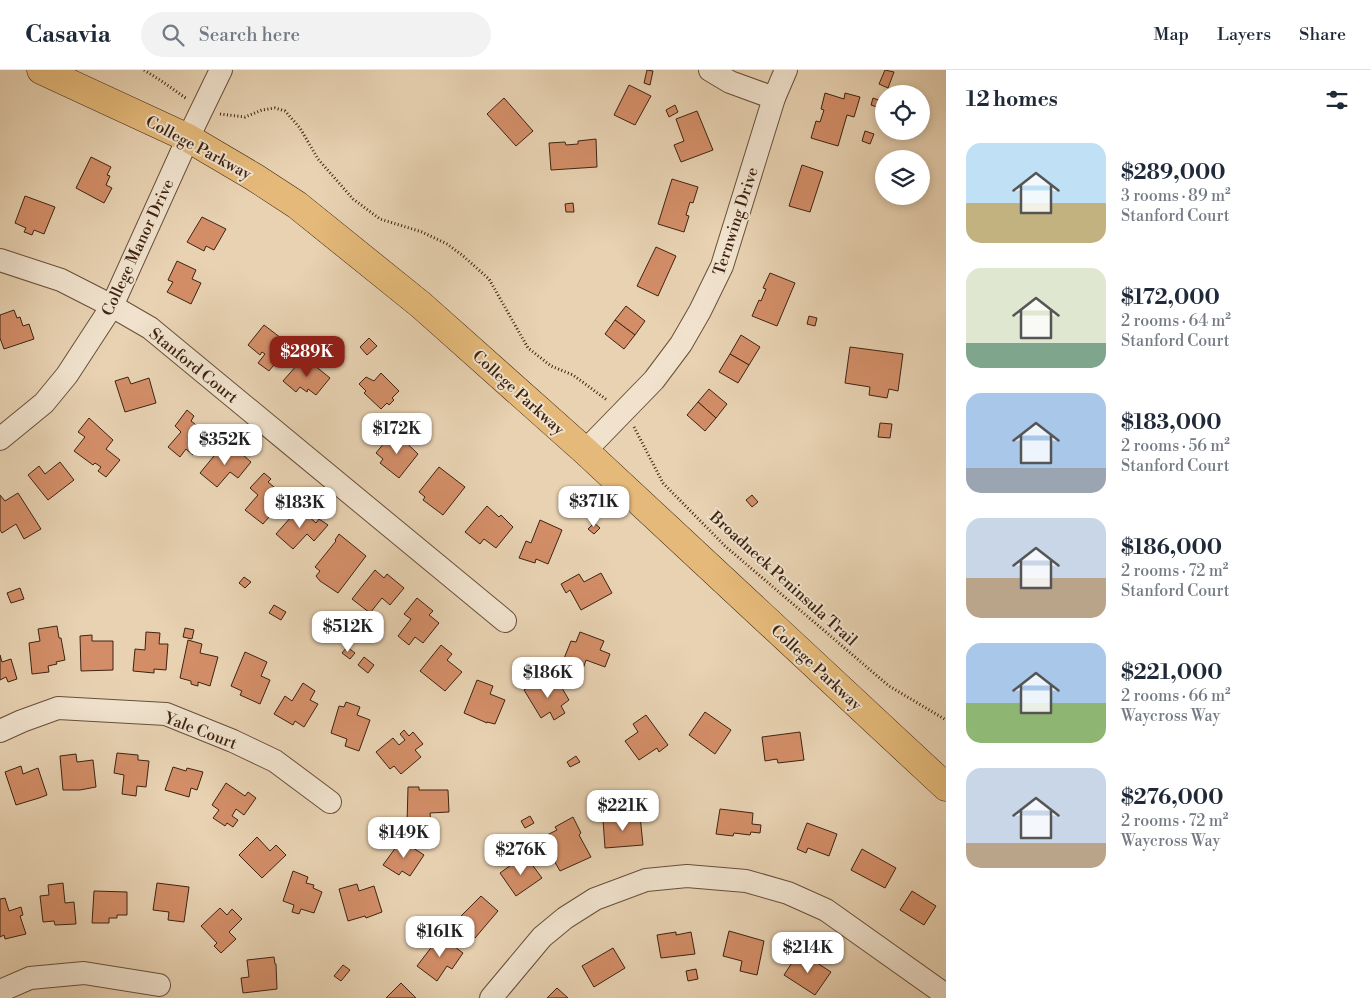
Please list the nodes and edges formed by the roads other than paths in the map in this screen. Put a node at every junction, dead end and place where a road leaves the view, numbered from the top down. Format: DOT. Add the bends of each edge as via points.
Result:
graph roads {
  1 [pos="41,70"];
  2 [pos="221,70"];
  3 [pos="710,70"];
  4 [pos="786,70"];
  5 [pos="774,98"];
  6 [pos="188,138"];
  7 [pos="0,260"];
  8 [pos="112,306"];
  9 [pos="0,440"];
  10 [pos="585,450"];
  11 [pos="505,621"];
  12 [pos="0,731"];
  13 [pos="946,787"];
  14 [pos="330,802"];
  15 [pos="159,985"];
  16 [pos="0,991"];
  17 [pos="943,993"];
  18 [pos="491,998"];
  1 -- 6 [label="main road, College Parkway"];
  2 -- 6 [label="street, College Manor Drive"];
  3 -- 5 [label="street" via="730,82"];
  4 -- 5 [label="street, Ternwing Drive"];
  5 -- 10 [label="street, Ternwing Drive" via="722,266 700,311 654,380"];
  6 -- 8 [label="street, College Manor Drive"];
  6 -- 10 [label="main road, College Parkway" via="298,205 421,305"];
  7 -- 8 [label="street, Stanford Court" via="60,280"];
  8 -- 9 [label="street, College Manor Drive" via="67,375 44,403"];
  8 -- 11 [label="street, Stanford Court" via="150,328"];
  10 -- 13 [label="main road, College Parkway"];
  12 -- 14 [label="street, Yale Court" via="58,708 166,714 275,761"];
  15 -- 16 [label="street" via="84,973 30,978"];
  17 -- 18 [label="street" via="826,910 796,896 746,881 687,876 646,880 595,900 564,918 542,937"];
}
